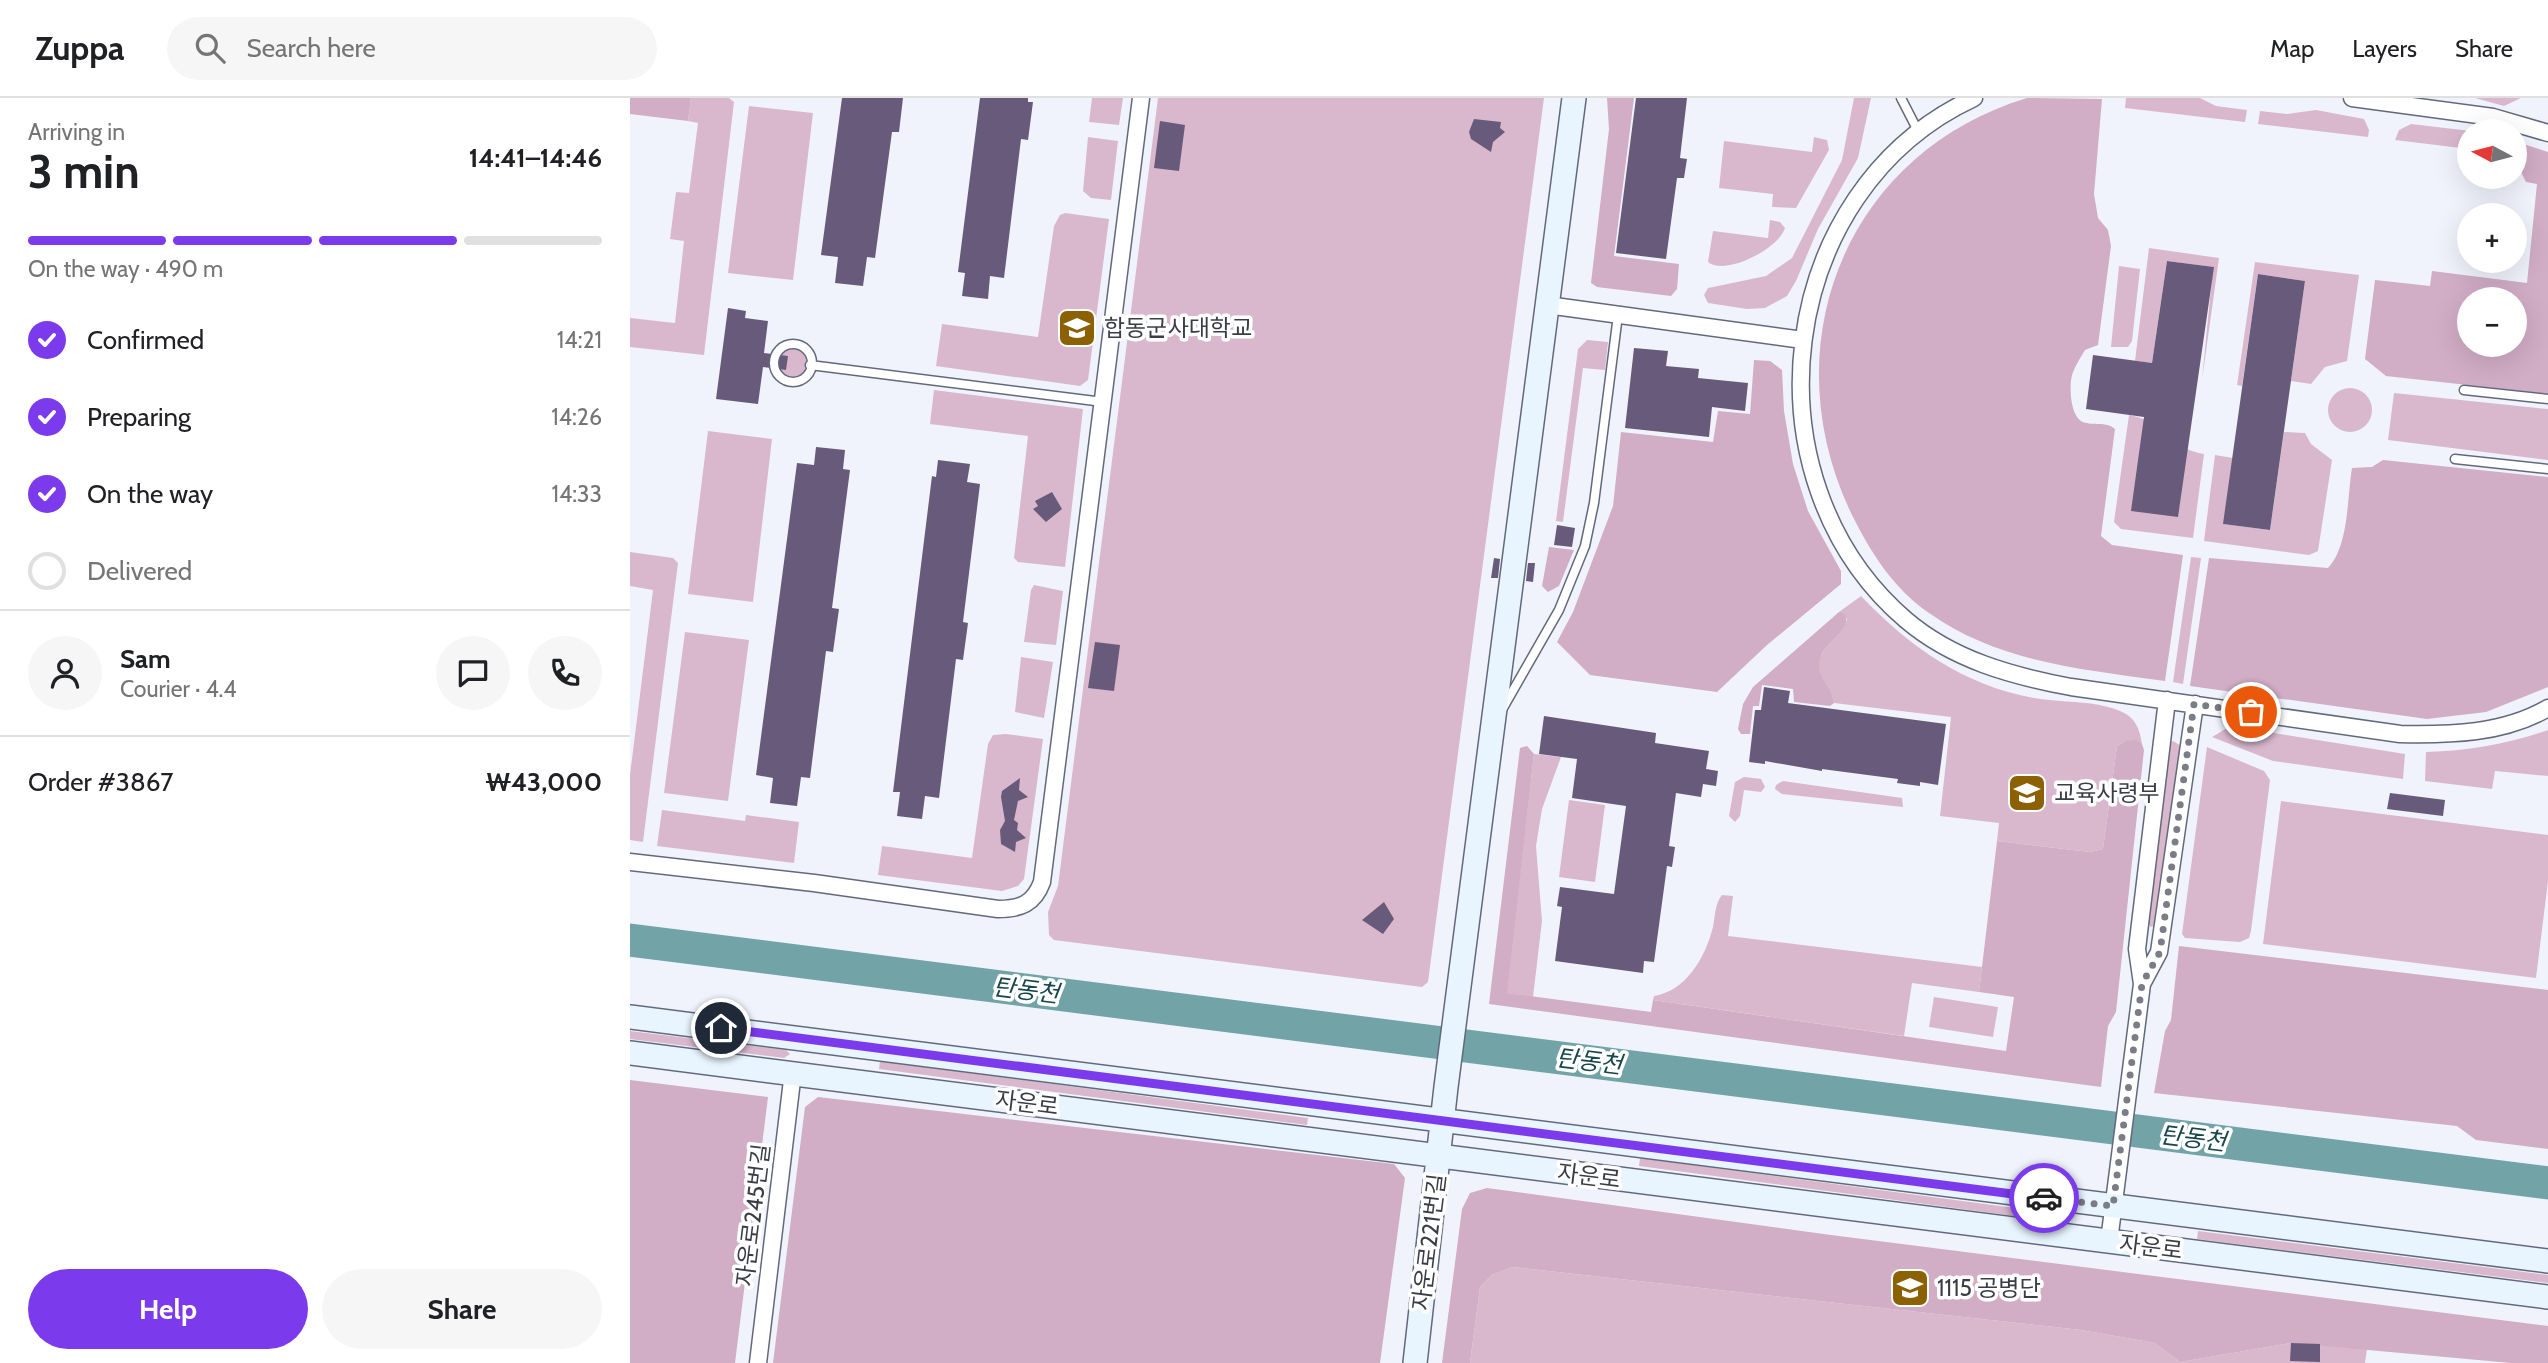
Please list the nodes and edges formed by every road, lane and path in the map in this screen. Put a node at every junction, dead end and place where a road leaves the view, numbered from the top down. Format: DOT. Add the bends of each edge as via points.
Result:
graph roads {
  1 [pos="1141,98"];
  2 [pos="1574,98"];
  3 [pos="1900,98"];
  4 [pos="1974,98"];
  5 [pos="2351,98"];
  6 [pos="1918,131"];
  7 [pos="2548,133"];
  8 [pos="1547,305"];
  9 [pos="1618,315"];
  10 [pos="1802,340"];
  11 [pos="810,365"];
  12 [pos="2464,390"];
  13 [pos="2548,399"];
  14 [pos="1103,402"];
  15 [pos="2455,459"];
  16 [pos="2548,469"];
  17 [pos="2167,700"];
  18 [pos="2194,704"];
  19 [pos="2548,708"];
  20 [pos="1493,726"];
  21 [pos="630,862"];
  22 [pos="2142,984"];
  23 [pos="630,1017"];
  24 [pos="630,1053"];
  25 [pos="793,1072"];
  26 [pos="1443,1122"];
  27 [pos="1439,1157"];
  28 [pos="2113,1206"];
  29 [pos="2109,1241"];
  30 [pos="2548,1261"];
  31 [pos="2548,1297"];
  32 [pos="758,1363"];
  33 [pos="1415,1363"];
  1 -- 14 [label="street"];
  2 -- 8 [label="street, 자운로221번길"];
  3 -- 6 [label="lane"];
  4 -- 6 [label="street"];
  5 -- 7 [label="street" via="2493,117"];
  6 -- 10 [label="street" via="1870,179 1833,237 1816,280"];
  8 -- 9 [label="street"];
  8 -- 20 [label="street, 자운로221번길"];
  9 -- 10 [label="street"];
  9 -- 20 [label="lane" via="1585,546 1559,610"];
  10 -- 17 [label="street" via="1802,424 1821,496 1864,575 1907,622 1981,665 2027,679"];
  11 -- 11 [label="lane" via="802,381 787,383 778,375 777,356 789,343 801,344"];
  11 -- 14 [label="lane"];
  12 -- 13 [label="lane"];
  14 -- 21 [label="street" via="1042,882 1030,902 998,909"];
  15 -- 16 [label="lane"];
  17 -- 18 [label="street"];
  17 -- 22 [label="street" via="2137,949"];
  18 -- 19 [label="street" via="2400,734 2446,735 2496,728"];
  18 -- 22 [label="street" via="2160,952"];
  20 -- 26 [label="street, 자운로221번길"];
  22 -- 28 [label="street"];
  23 -- 26 [label="street, 자운로"];
  24 -- 25 [label="street, 자운로"];
  25 -- 27 [label="street, 자운로"];
  25 -- 32 [label="street, 자운로245번길"];
  26 -- 27 [label="street, 자운로221번길"];
  26 -- 28 [label="street, 자운로"];
  27 -- 29 [label="street, 자운로"];
  27 -- 33 [label="street, 자운로221번길"];
  28 -- 29 [label="street"];
  28 -- 30 [label="street, 자운로"];
  29 -- 31 [label="street, 자운로"];
}
